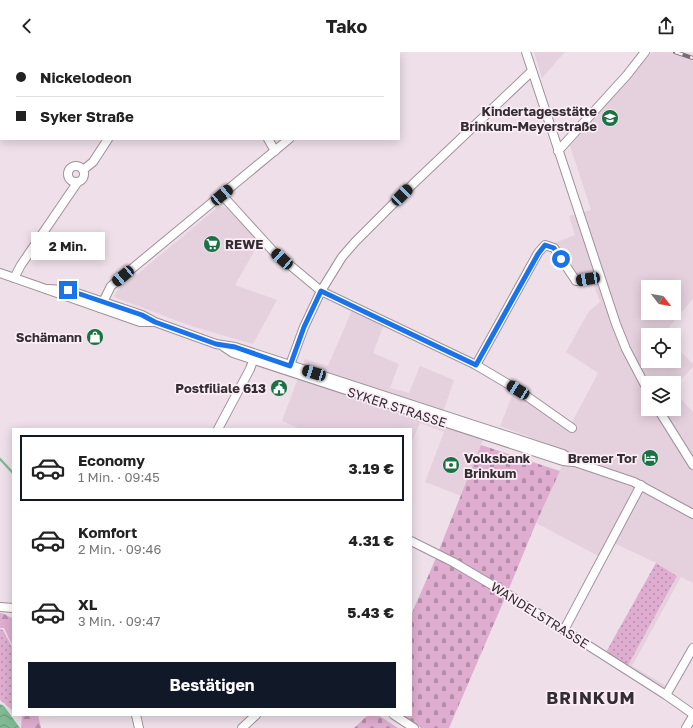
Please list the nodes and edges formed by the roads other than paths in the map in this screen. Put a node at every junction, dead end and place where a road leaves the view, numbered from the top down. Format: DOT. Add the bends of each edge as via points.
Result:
graph roads {
  1 [pos="526,52"];
  2 [pos="645,52"];
  3 [pos="532,71"];
  4 [pos="107,140"];
  5 [pos="269,140"];
  6 [pos="288,140"];
  7 [pos="275,151"];
  8 [pos="558,151"];
  9 [pos="83,170"];
  10 [pos="77,183"];
  11 [pos="222,195"];
  12 [pos="0,268"];
  13 [pos="0,273"];
  14 [pos="600,277"];
  15 [pos="14,278"];
  16 [pos="321,291"];
  17 [pos="102,305"];
  18 [pos="255,357"];
  19 [pos="476,365"];
  20 [pos="290,366"];
  21 [pos="641,378"];
  22 [pos="663,416"];
  23 [pos="219,428"];
  24 [pos="572,428"];
  25 [pos="692,460"];
  26 [pos="575,462"];
  27 [pos="641,485"];
  28 [pos="693,514"];
  29 [pos="412,542"];
  30 [pos="0,607"];
  31 [pos="12,608"];
  32 [pos="564,630"];
  33 [pos="693,648"];
  34 [pos="666,695"];
  35 [pos="693,715"];
  36 [pos="136,716"];
  37 [pos="255,716"];
  38 [pos="396,716"];
  39 [pos="139,728"];
  40 [pos="242,728"];
  41 [pos="414,728"];
  42 [pos="686,728"];
  1 -- 3 [label="street"];
  2 -- 8 [label="street"];
  3 -- 8 [label="street"];
  3 -- 16 [label="street" via="355,242 342,257"];
  4 -- 9 [label="street" via="93,162"];
  5 -- 7 [label="street"];
  6 -- 7 [label="street"];
  7 -- 11 [label="street"];
  8 -- 14 [label="street"];
  9 -- 10 [label="street" via="83,178"];
  9 -- 10 [label="street" via="77,166 68,173 72,182"];
  10 -- 15 [label="street"];
  11 -- 16 [label="street" via="273,251"];
  11 -- 17 [label="street" via="111,286"];
  12 -- 15 [label="street, SYKER STRASSE"];
  13 -- 15 [label="street, SYKER STRASSE"];
  14 -- 19 [label="street" via="576,281 554,248 545,245"];
  14 -- 21 [label="street" via="626,349"];
  15 -- 17 [label="street, SYKER STRASSE" via="47,289 68,290"];
  16 -- 19 [label="street"];
  16 -- 20 [label="street"];
  17 -- 18 [label="street, SYKER STRASSE" via="142,315 222,346 233,353"];
  18 -- 20 [label="street, SYKER STRASSE"];
  18 -- 23 [label="street"];
  18 -- 26 [label="street, SYKER STRASSE" via="563,462"];
  19 -- 24 [label="street" via="518,390"];
  20 -- 26 [label="street, SYKER STRASSE" via="563,454"];
  22 -- 25 [label="street"];
  26 -- 27 [label="street, SYKER STRASSE"];
  27 -- 28 [label="street, SYKER STRASSE"];
  27 -- 32 [label="street"];
  29 -- 32 [label="street, WANDELSTRASSE" via="453,562"];
  30 -- 31 [label="street"];
  32 -- 34 [label="street, WANDELSTRASSE"];
  33 -- 34 [label="street"];
  34 -- 35 [label="street, WANDELSTRASSE"];
  35 -- 42 [label="street"];
  36 -- 39 [label="street"];
  37 -- 40 [label="street"];
  38 -- 41 [label="street"];
}
